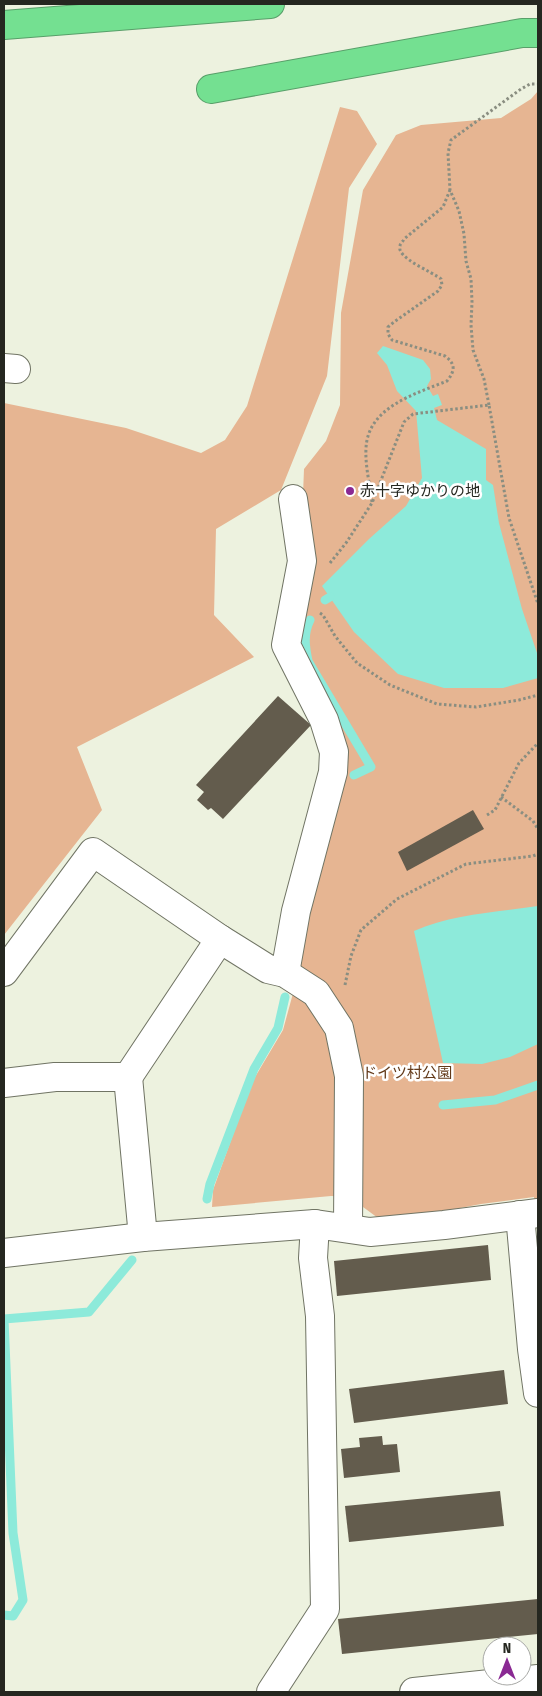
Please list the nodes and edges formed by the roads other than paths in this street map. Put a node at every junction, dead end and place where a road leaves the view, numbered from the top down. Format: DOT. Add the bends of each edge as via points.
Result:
graph roads {
  1 [pos="270,4"];
  2 [pos="4,25"];
  3 [pos="538,33"];
  4 [pos="211,89"];
  5 [pos="293,499"];
  6 [pos="220,939"];
  7 [pos="4,972"];
  8 [pos="285,973"];
  9 [pos="128,1077"];
  10 [pos="4,1083"];
  11 [pos="529,1214"];
  12 [pos="315,1224"];
  13 [pos="348,1228"];
  14 [pos="142,1237"];
  15 [pos="4,1253"];
  16 [pos="538,1393"];
  17 [pos="538,1678"];
  18 [pos="271,1692"];
  19 [pos="414,1692"];
  1 -- 2 [label="highway"];
  3 -- 4 [label="highway" via="522,33"];
  5 -- 8 [label="street" via="302,561 286,645 324,720 334,752 333,772 296,911"];
  6 -- 7 [label="street" via="94,852"];
  6 -- 8 [label="street" via="268,969"];
  6 -- 9 [label="street"];
  8 -- 13 [label="street" via="316,993 339,1028 349,1076"];
  9 -- 10 [label="street" via="55,1077"];
  9 -- 14 [label="street"];
  11 -- 13 [label="street" via="370,1232"];
  11 -- 16 [label="street" via="532,1349"];
  12 -- 13 [label="street"];
  12 -- 14 [label="street"];
  12 -- 18 [label="street" via="313,1258 320,1316 325,1610"];
  14 -- 15 [label="street"];
  17 -- 19 [label="street"];
}
